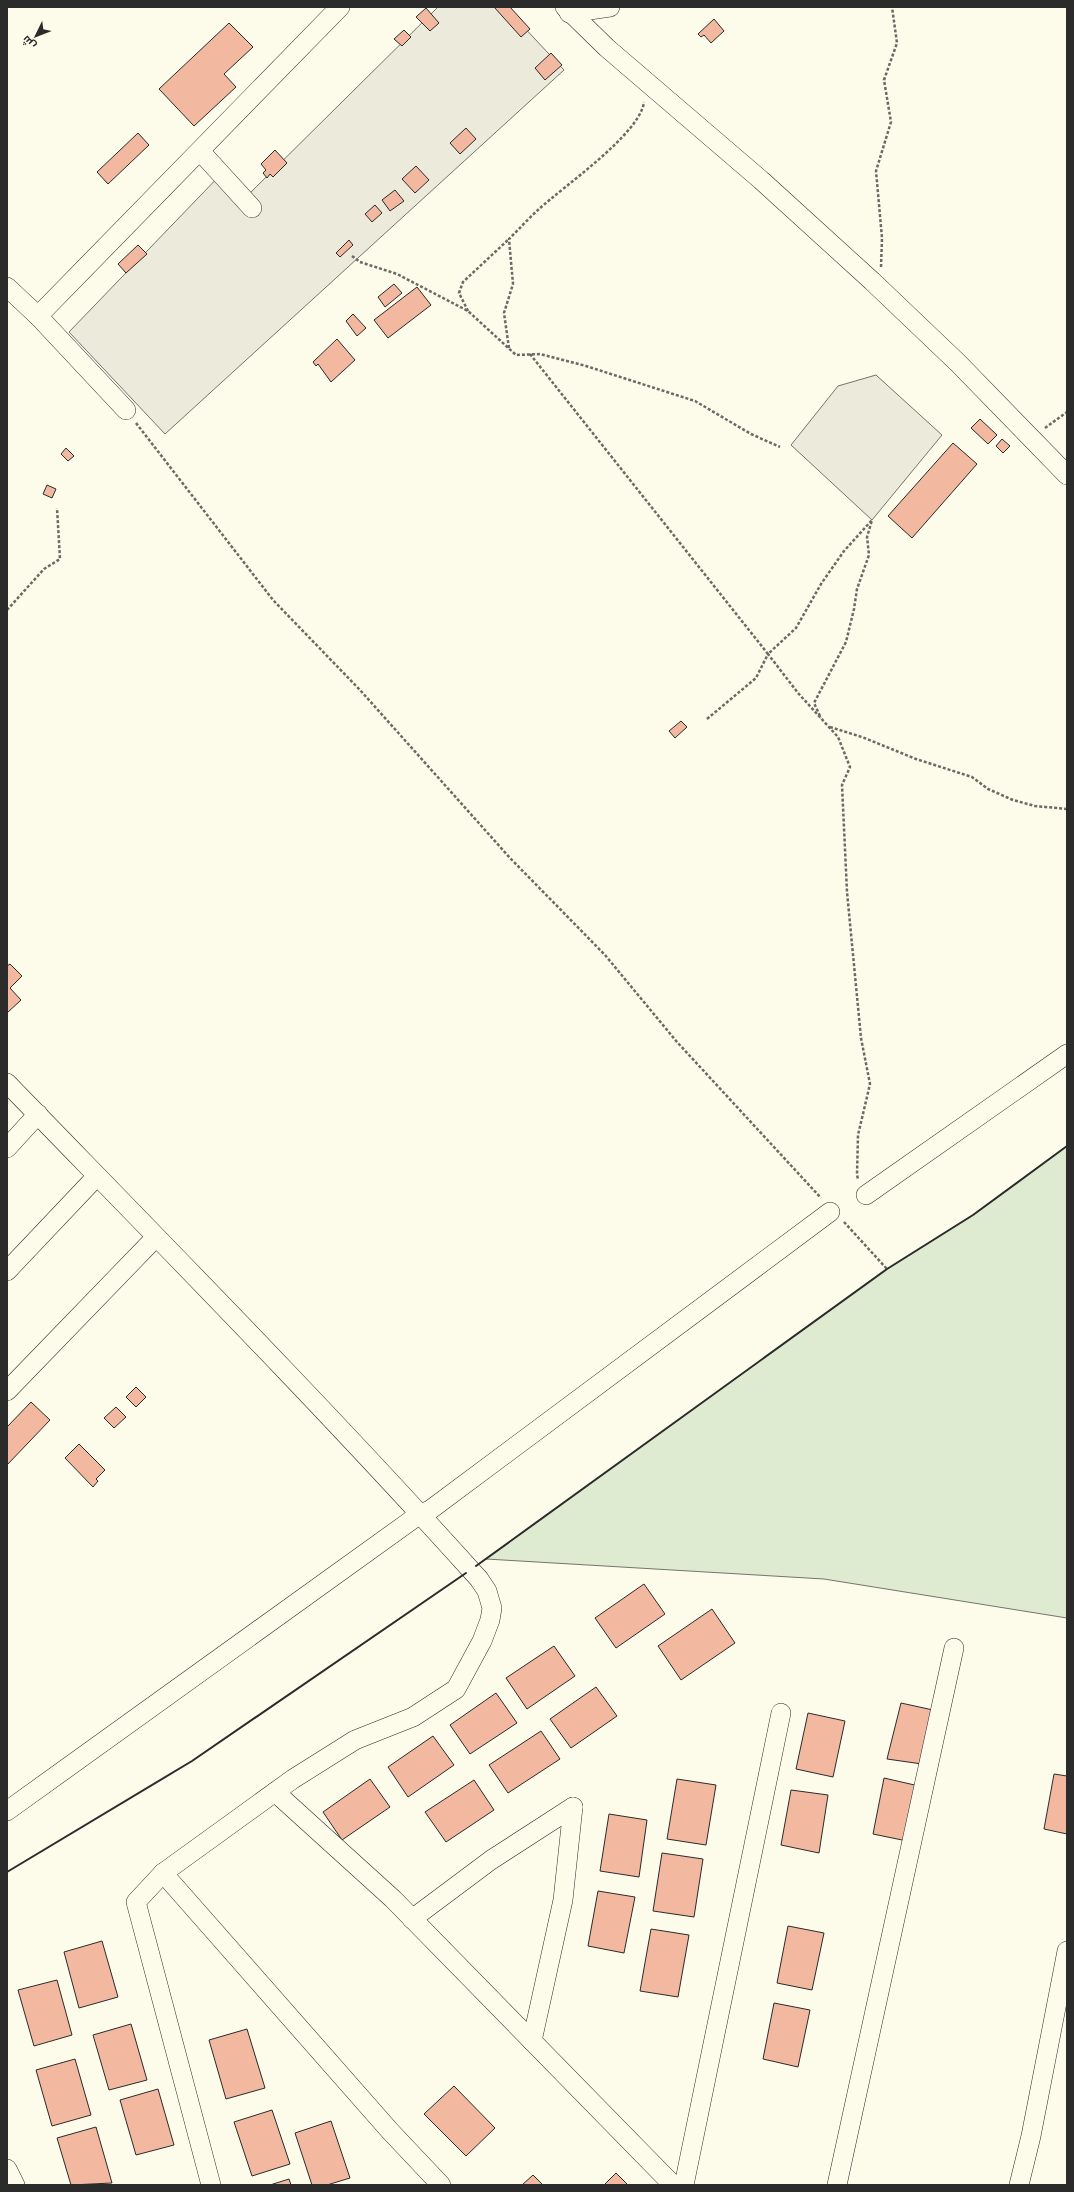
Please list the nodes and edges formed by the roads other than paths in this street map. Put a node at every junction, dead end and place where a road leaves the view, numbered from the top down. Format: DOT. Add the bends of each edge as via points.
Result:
graph roads {
  1 [pos="340,7"];
  2 [pos="610,7"];
  3 [pos="567,10"];
  4 [pos="200,151"];
  5 [pos="252,208"];
  6 [pos="7,287"];
  7 [pos="38,316"];
  8 [pos="126,410"];
  9 [pos="1067,475"];
  10 [pos="1067,1054"];
  11 [pos="7,1083"];
  12 [pos="38,1114"];
  13 [pos="7,1148"];
  14 [pos="97,1176"];
  15 [pos="866,1195"];
  16 [pos="830,1209"];
  17 [pos="156,1237"];
  18 [pos="7,1272"];
  19 [pos="7,1391"];
  20 [pos="420,1514"];
  21 [pos="954,1648"];
  22 [pos="781,1713"];
  23 [pos="275,1792"];
  24 [pos="7,1811"];
  25 [pos="163,1873"];
  26 [pos="412,1919"];
  27 [pos="1067,1951"];
  28 [pos="532,2041"];
  29 [pos="7,2169"];
  30 [pos="15,2185"];
  31 [pos="211,2185"];
  32 [pos="441,2185"];
  33 [pos="673,2185"];
  34 [pos="684,2185"];
  35 [pos="837,2185"];
  36 [pos="1018,2185"];
  1 -- 4 [label="street"];
  2 -- 3 [label="street"];
  3 -- 9 [label="street" via="761,180 881,291 958,363"];
  4 -- 5 [label="street"];
  4 -- 7 [label="street"];
  6 -- 7 [label="street"];
  7 -- 8 [label="street"];
  10 -- 15 [label="street"];
  11 -- 12 [label="street"];
  12 -- 13 [label="street"];
  12 -- 14 [label="street"];
  14 -- 17 [label="street"];
  14 -- 18 [label="street"];
  16 -- 20 [label="street" via="430,1510"];
  17 -- 19 [label="street"];
  17 -- 20 [label="street"];
  20 -- 23 [label="street" via="479,1579 486,1591 492,1608 479,1646 456,1689 413,1718 355,1740"];
  20 -- 24 [label="street"];
  21 -- 35 [label="street"];
  22 -- 34 [label="street"];
  23 -- 25 [label="street"];
  23 -- 26 [label="street"];
  25 -- 31 [label="street" via="136,1902"];
  25 -- 32 [label="street" via="390,2131"];
  26 -- 28 [label="street"];
  26 -- 28 [label="street" via="491,1860 573,1807 563,1900"];
  27 -- 36 [label="street" via="1031,2136"];
  28 -- 33 [label="street"];
  29 -- 30 [label="street"];
}
